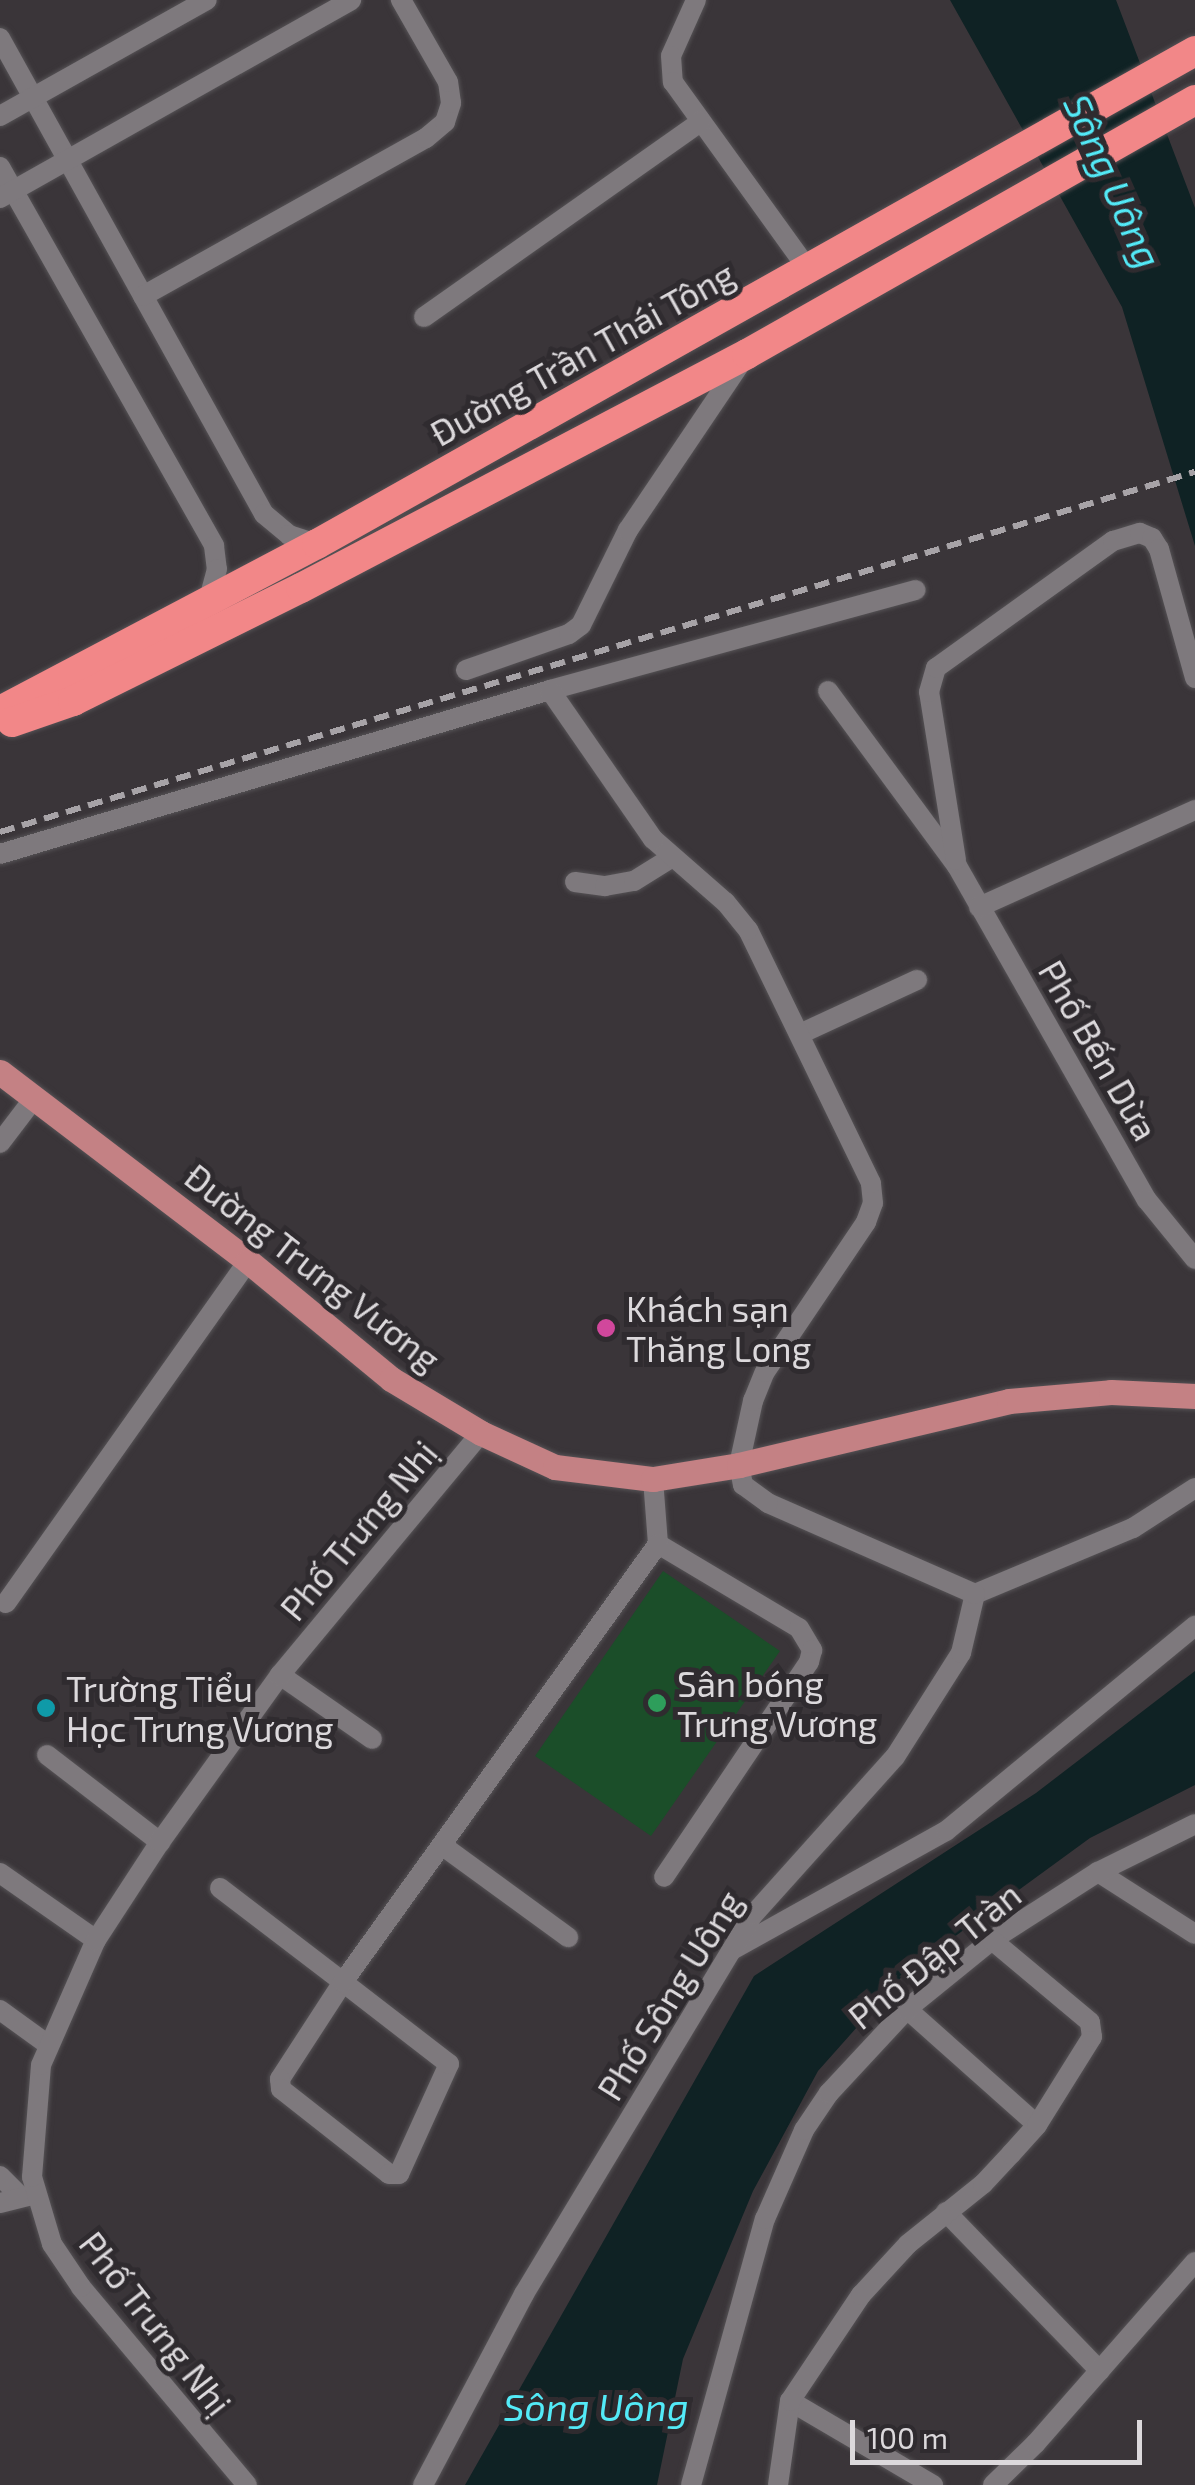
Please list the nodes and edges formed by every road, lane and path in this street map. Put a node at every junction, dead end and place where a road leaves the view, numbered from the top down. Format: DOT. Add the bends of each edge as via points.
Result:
graph roads {
  1 [pos="207,0"];
  2 [pos="351,0"];
  3 [pos="401,0"];
  4 [pos="696,0"];
  5 [pos="185,5"];
  6 [pos="0,38"];
  7 [pos="1195,51"];
  8 [pos="33,98"];
  9 [pos="1195,100"];
  10 [pos="0,116"];
  11 [pos="700,122"];
  12 [pos="67,158"];
  13 [pos="0,167"];
  14 [pos="7,194"];
  15 [pos="821,262"];
  16 [pos="144,296"];
  17 [pos="424,317"];
  18 [pos="747,354"];
  19 [pos="317,544"];
  20 [pos="916,590"];
  21 [pos="208,602"];
  22 [pos="466,670"];
  23 [pos="1195,678"];
  24 [pos="550,690"];
  25 [pos="828,692"];
  26 [pos="0,711"];
  27 [pos="0,726"];
  28 [pos="1195,810"];
  29 [pos="0,854"];
  30 [pos="671,858"];
  31 [pos="957,866"];
  32 [pos="575,882"];
  33 [pos="979,907"];
  34 [pos="917,980"];
  35 [pos="800,1034"];
  36 [pos="0,1072"];
  37 [pos="35,1097"];
  38 [pos="0,1143"];
  39 [pos="1195,1259"];
  40 [pos="248,1261"];
  41 [pos="1195,1396"];
  42 [pos="480,1433"];
  43 [pos="739,1466"];
  44 [pos="653,1479"];
  45 [pos="1195,1488"];
  46 [pos="658,1544"];
  47 [pos="975,1594"];
  48 [pos="6,1602"];
  49 [pos="1195,1626"];
  50 [pos="280,1675"];
  51 [pos="372,1739"];
  52 [pos="47,1755"];
  53 [pos="1195,1824"];
  54 [pos="160,1842"];
  55 [pos="443,1846"];
  56 [pos="1098,1872"];
  57 [pos="0,1873"];
  58 [pos="664,1877"];
  59 [pos="220,1888"];
  60 [pos="1195,1934"];
  61 [pos="568,1937"];
  62 [pos="96,1940"];
  63 [pos="992,1940"];
  64 [pos="731,1951"];
  65 [pos="342,1982"];
  66 [pos="907,2009"];
  67 [pos="0,2010"];
  68 [pos="47,2044"];
  69 [pos="1037,2124"];
  70 [pos="0,2176"];
  71 [pos="18,2198"];
  72 [pos="946,2212"];
  73 [pos="1195,2262"];
  74 [pos="1100,2372"];
  75 [pos="790,2401"];
  76 [pos="247,2485"];
  77 [pos="423,2485"];
  78 [pos="692,2485"];
  79 [pos="778,2485"];
  80 [pos="933,2485"];
  81 [pos="993,2485"];
  1 -- 5 [label="street"];
  2 -- 12 [label="street"];
  3 -- 16 [label="street" via="448,82 445,122"];
  4 -- 11 [label="street" via="670,56 670,71"];
  5 -- 8 [label="street"];
  6 -- 8 [label="street"];
  7 -- 15 [label="highway, Đường Trần Thái Tông"];
  8 -- 10 [label="street"];
  8 -- 12 [label="street"];
  9 -- 18 [label="highway, Đường Trần Thái Tông"];
  11 -- 15 [label="street"];
  11 -- 17 [label="street"];
  12 -- 14 [label="street"];
  12 -- 16 [label="street"];
  13 -- 14 [label="street"];
  14 -- 21 [label="street" via="214,546 217,569"];
  15 -- 19 [label="highway, Đường Trần Thái Tông"];
  16 -- 19 [label="street" via="264,514 289,534"];
  18 -- 22 [label="street" via="628,530 580,626"];
  18 -- 27 [label="highway, Đường Trần Thái Tông" via="249,614 73,701"];
  19 -- 21 [label="highway, Đường Trần Thái Tông"];
  20 -- 24 [label="street"];
  21 -- 26 [label="highway, Đường Trần Thái Tông"];
  23 -- 31 [label="street" via="1160,549 1140,533 1114,541 936,668 929,692"];
  24 -- 29 [label="street"];
  24 -- 30 [label="street" via="634,816"];
  25 -- 31 [label="street"];
  28 -- 33 [label="street"];
  30 -- 32 [label="street" via="634,880 605,886"];
  30 -- 35 [label="street" via="748,930"];
  31 -- 33 [label="street, Phố Bến Dừa"];
  33 -- 39 [label="street, Phố Bến Dừa" via="1147,1200"];
  34 -- 35 [label="street"];
  35 -- 43 [label="street" via="866,1166 873,1203 765,1372"];
  36 -- 37 [label="main road, Đường Trưng Vương"];
  37 -- 38 [label="street"];
  37 -- 40 [label="main road, Đường Trưng Vương"];
  40 -- 42 [label="main road, Đường Trưng Vương" via="391,1379"];
  40 -- 48 [label="street"];
  41 -- 43 [label="main road, Đường Trưng Vương" via="1111,1392 1010,1401"];
  42 -- 44 [label="main road, Đường Trưng Vương" via="555,1466"];
  42 -- 50 [label="street, Phố Trưng Nhị"];
  43 -- 44 [label="main road, Đường Trưng Vương"];
  43 -- 47 [label="street" via="743,1484 768,1503"];
  44 -- 46 [label="street"];
  45 -- 47 [label="street" via="1133,1528"];
  46 -- 55 [label="street"];
  46 -- 58 [label="street" via="799,1628 812,1650"];
  47 -- 64 [label="street, Phố Sông Uông" via="961,1652 895,1756 753,1915"];
  49 -- 64 [label="street" via="946,1831"];
  50 -- 51 [label="street"];
  50 -- 54 [label="street, Phố Trưng Nhị"];
  52 -- 54 [label="street"];
  53 -- 56 [label="street, Phố Đập Tràn"];
  54 -- 62 [label="street, Phố Trưng Nhị"];
  55 -- 61 [label="street"];
  55 -- 65 [label="street"];
  56 -- 60 [label="street"];
  56 -- 63 [label="street, Phố Đập Tràn"];
  57 -- 62 [label="street"];
  59 -- 65 [label="street"];
  62 -- 68 [label="street, Phố Trưng Nhị"];
  63 -- 66 [label="street, Phố Đập Tràn"];
  63 -- 69 [label="street" via="1092,2027"];
  64 -- 77 [label="street, Phố Sông Uông" via="524,2294"];
  65 -- 65 [label="street" via="280,2078 281,2088 388,2174 399,2174 449,2064"];
  66 -- 69 [label="street"];
  66 -- 78 [label="street, Phố Đập Tràn" via="829,2093 782,2174"];
  67 -- 68 [label="street"];
  68 -- 71 [label="street, Phố Trưng Nhị"];
  69 -- 72 [label="street" via="983,2184"];
  70 -- 71 [label="street"];
  71 -- 76 [label="street, Phố Trưng Nhị" via="66,2267"];
  72 -- 74 [label="street"];
  72 -- 75 [label="street" via="861,2295"];
  73 -- 74 [label="street"];
  74 -- 81 [label="street"];
  75 -- 79 [label="street"];
  75 -- 80 [label="street"];
}
